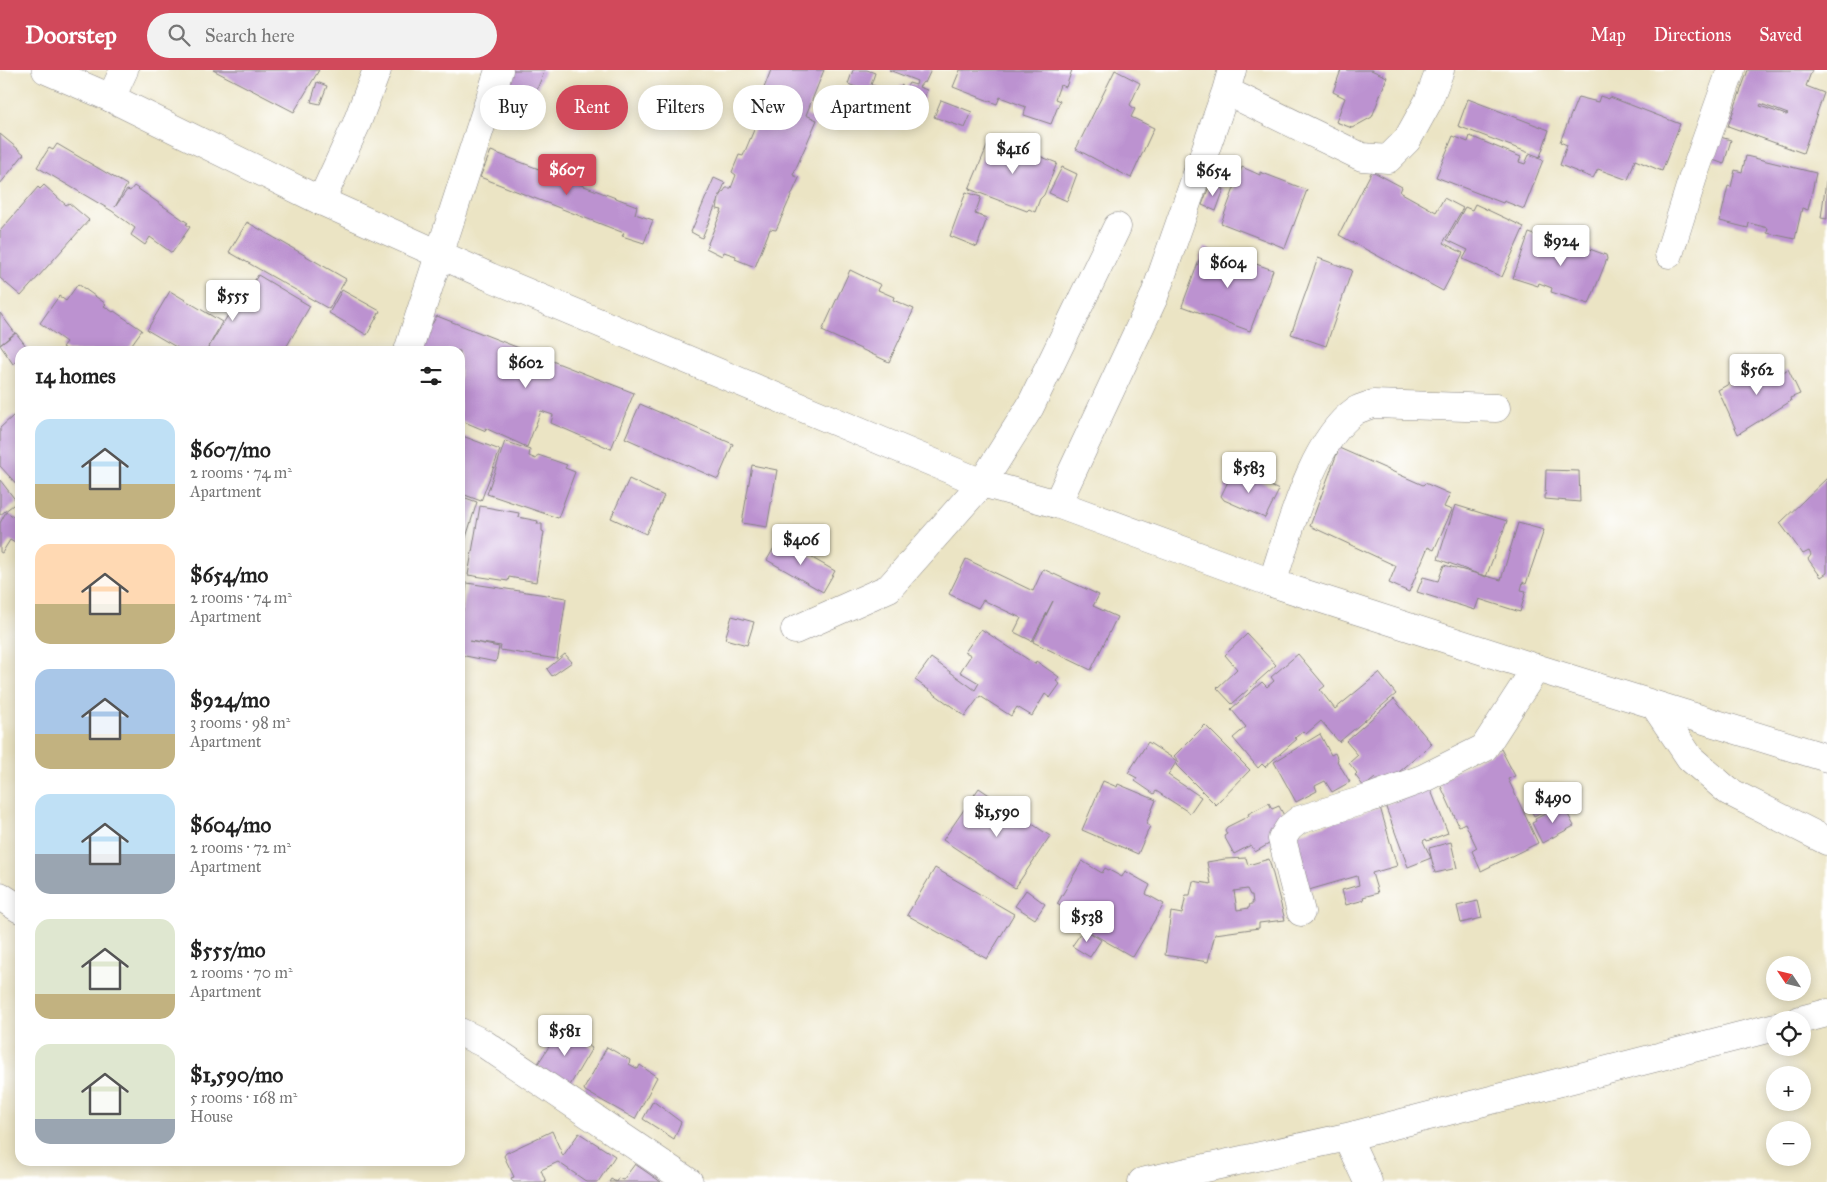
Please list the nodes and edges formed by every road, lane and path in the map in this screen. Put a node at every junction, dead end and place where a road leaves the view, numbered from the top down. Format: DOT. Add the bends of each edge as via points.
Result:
graph roads {
  1 [pos="46,70"];
  2 [pos="124,70"];
  3 [pos="378,70"];
  4 [pos="498,70"];
  5 [pos="1440,70"];
  6 [pos="1731,70"];
  7 [pos="1229,81"];
  8 [pos="111,98"];
  9 [pos="321,201"];
  10 [pos="1117,227"];
  11 [pos="438,253"];
  12 [pos="1669,254"];
  13 [pos="410,346"];
  14 [pos="1496,408"];
  15 [pos="982,483"];
  16 [pos="1057,504"];
  17 [pos="1272,583"];
  18 [pos="795,630"];
  19 [pos="1536,668"];
  20 [pos="1655,706"];
  21 [pos="1827,758"];
  22 [pos="1827,841"];
  23 [pos="0,896"];
  24 [pos="15,906"];
  25 [pos="1301,912"];
  26 [pos="1827,1013"];
  27 [pos="1811,1017"];
  28 [pos="1766,1029"];
  29 [pos="465,1034"];
  30 [pos="1347,1137"];
  31 [pos="689,1182"];
  32 [pos="1142,1182"];
  33 [pos="1368,1182"];
  1 -- 8 [label="street"];
  2 -- 8 [label="street"];
  3 -- 9 [label="street"];
  4 -- 11 [label="street"];
  5 -- 7 [label="street" via="1428,102 1407,140 1388,159 1362,158"];
  6 -- 12 [label="street" via="1692,177"];
  7 -- 16 [label="street" via="1154,297"];
  8 -- 9 [label="street"];
  9 -- 11 [label="street"];
  10 -- 15 [label="street" via="1030,407"];
  11 -- 13 [label="street"];
  11 -- 15 [label="street"];
  14 -- 17 [label="street" via="1373,404 1356,410 1334,430 1309,474"];
  15 -- 16 [label="street"];
  15 -- 18 [label="street" via="889,588"];
  16 -- 17 [label="street"];
  17 -- 19 [label="street"];
  19 -- 20 [label="street"];
  19 -- 25 [label="street" via="1484,748 1422,779 1299,820 1289,828 1282,839"];
  20 -- 21 [label="street"];
  20 -- 22 [label="street" via="1690,758 1728,791"];
  23 -- 24 [label="street"];
  26 -- 27 [label="street"];
  28 -- 30 [label="street"];
  29 -- 31 [label="street" via="483,1043"];
  30 -- 32 [label="street"];
  30 -- 33 [label="street"];
}
